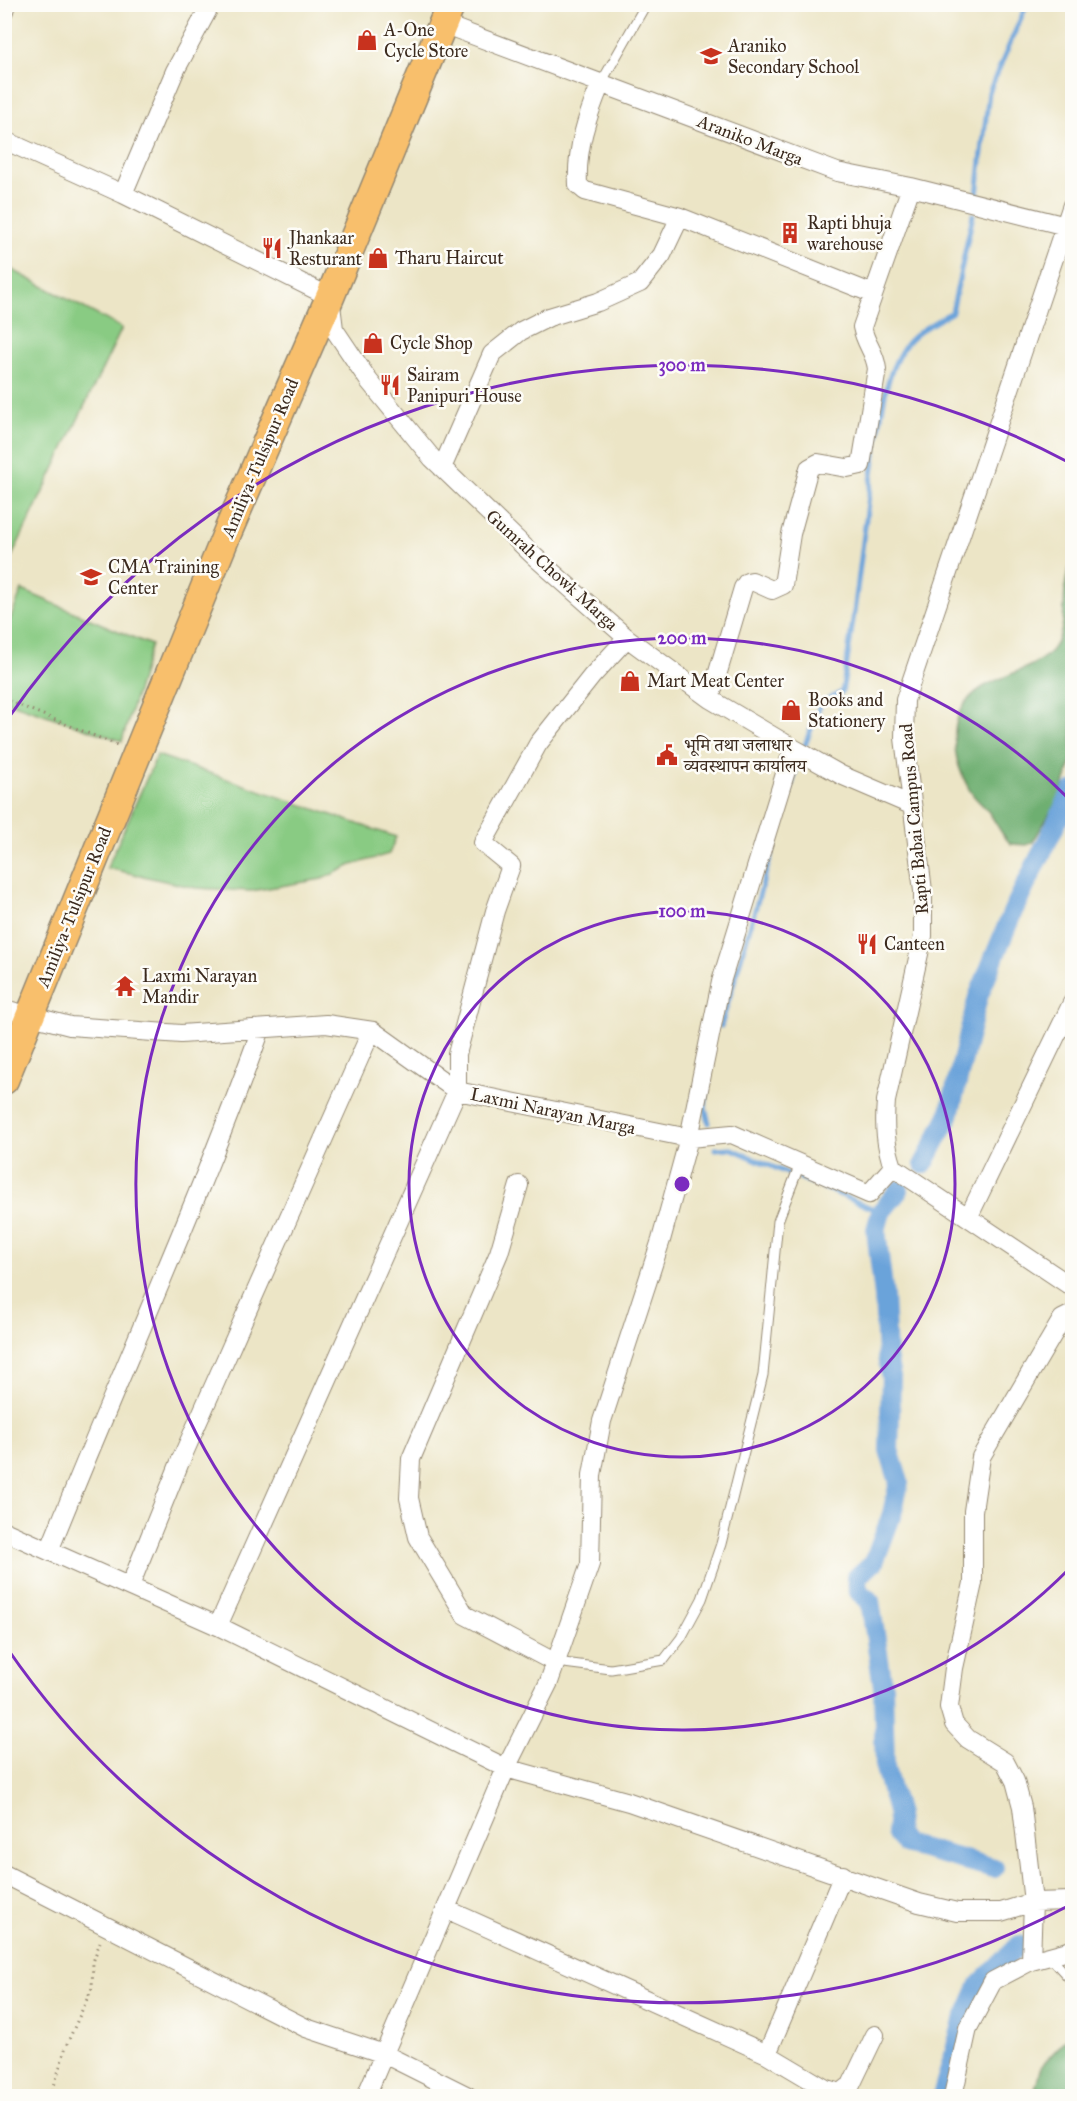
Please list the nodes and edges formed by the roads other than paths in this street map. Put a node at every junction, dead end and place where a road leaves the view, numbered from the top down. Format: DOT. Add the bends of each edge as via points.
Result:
graph roads {
  1 [pos="6,4"];
  2 [pos="211,4"];
  3 [pos="646,4"];
  4 [pos="4,11"];
  5 [pos="447,14"];
  6 [pos="601,82"];
  7 [pos="4,140"];
  8 [pos="911,187"];
  9 [pos="123,194"];
  10 [pos="1072,205"];
  11 [pos="680,217"];
  12 [pos="1066,226"];
  13 [pos="872,293"];
  14 [pos="330,297"];
  15 [pos="442,468"];
  16 [pos="627,638"];
  17 [pos="710,699"];
  18 [pos="793,748"];
  19 [pos="911,805"];
  20 [pos="1072,1003"];
  21 [pos="17,1013"];
  22 [pos="261,1029"];
  23 [pos="371,1032"];
  24 [pos="4,1080"];
  25 [pos="457,1091"];
  26 [pos="689,1138"];
  27 [pos="800,1164"];
  28 [pos="893,1167"];
  29 [pos="519,1185"];
  30 [pos="969,1216"];
  31 [pos="1072,1287"];
  32 [pos="1072,1314"];
  33 [pos="4,1531"];
  34 [pos="49,1551"];
  35 [pos="130,1586"];
  36 [pos="218,1626"];
  37 [pos="556,1663"];
  38 [pos="506,1768"];
  39 [pos="4,1874"];
  40 [pos="843,1875"];
  41 [pos="1072,1901"];
  42 [pos="1032,1902"];
  43 [pos="446,1909"];
  44 [pos="1072,1950"];
  45 [pos="1050,1957"];
  46 [pos="1031,1961"];
  47 [pos="1072,1981"];
  48 [pos="875,2035"];
  49 [pos="384,2054"];
  50 [pos="767,2054"];
  51 [pos="366,2097"];
  52 [pos="468,2097"];
  53 [pos="953,2097"];
  1 -- 4 [label="street"];
  2 -- 9 [label="street" via="175,71"];
  3 -- 6 [label="lane"];
  5 -- 6 [label="street, Araniko Marga"];
  5 -- 14 [label="main road, Amiliya-Tulsipur Road"];
  6 -- 8 [label="street, Araniko Marga" via="766,147 837,171"];
  6 -- 11 [label="street" via="582,131 578,185 585,192"];
  7 -- 9 [label="street"];
  8 -- 12 [label="street, Araniko Marga"];
  8 -- 13 [label="street"];
  9 -- 14 [label="street"];
  10 -- 12 [label="street, Rapti Babai Campus Road"];
  11 -- 13 [label="street"];
  11 -- 15 [label="street" via="662,255 640,283 598,302 549,317 521,331 492,354"];
  12 -- 19 [label="street, Rapti Babai Campus Road" via="905,700 904,738"];
  13 -- 17 [label="street" via="862,327 866,344 876,354 877,369 861,465 847,468 818,463 809,468 791,534 783,585 772,590 752,581 743,588"];
  14 -- 15 [label="street, Gumrah Chowk Marga" via="334,329 369,381"];
  14 -- 21 [label="main road, Amiliya-Tulsipur Road" via="228,531 138,753"];
  15 -- 16 [label="street, Gumrah Chowk Marga"];
  16 -- 17 [label="street, Gumrah Chowk Marga"];
  16 -- 25 [label="street" via="538,744 483,843 511,866 457,1054"];
  17 -- 18 [label="street, Gumrah Chowk Marga"];
  18 -- 19 [label="street, Gumrah Chowk Marga" via="841,775"];
  18 -- 26 [label="street" via="722,982"];
  19 -- 28 [label="street, Rapti Babai Campus Road" via="923,891 923,936 886,1101 886,1148"];
  20 -- 30 [label="street"];
  21 -- 22 [label="street, Laxmi Narayan Marga" via="70,1026 181,1034"];
  21 -- 24 [label="main road, Amiliya-Tulsipur Road"];
  22 -- 23 [label="street, Laxmi Narayan Marga" via="326,1024"];
  22 -- 34 [label="street" via="220,1143"];
  23 -- 25 [label="street, Laxmi Narayan Marga"];
  23 -- 35 [label="street" via="244,1316"];
  25 -- 26 [label="street, Laxmi Narayan Marga"];
  25 -- 36 [label="street"];
  26 -- 27 [label="street, Laxmi Narayan Marga" via="732,1134"];
  26 -- 37 [label="street" via="661,1240 602,1421 592,1475 591,1564"];
  27 -- 28 [label="street, Laxmi Narayan Marga" via="868,1194"];
  27 -- 37 [label="lane" via="778,1221 763,1376 721,1544 702,1599 664,1660 611,1669"];
  28 -- 30 [label="street"];
  29 -- 37 [label="street" via="499,1253 411,1459 408,1498 418,1537 465,1615"];
  30 -- 31 [label="street"];
  32 -- 42 [label="street" via="1062,1318 981,1456 973,1511 973,1583 949,1707 954,1724 968,1739 1005,1762 1015,1781 1022,1806"];
  33 -- 34 [label="street"];
  34 -- 35 [label="street"];
  35 -- 36 [label="street"];
  36 -- 38 [label="street"];
  37 -- 38 [label="street"];
  38 -- 40 [label="street" via="629,1802"];
  38 -- 43 [label="street"];
  39 -- 49 [label="street" via="306,2028"];
  40 -- 42 [label="street" via="919,1903 957,1912 1001,1912"];
  40 -- 50 [label="street"];
  41 -- 42 [label="street"];
  42 -- 46 [label="street"];
  43 -- 49 [label="street"];
  43 -- 50 [label="street"];
  44 -- 45 [label="street"];
  45 -- 46 [label="street"];
  45 -- 47 [label="lane"];
  46 -- 53 [label="street" via="993,1981 968,2028"];
  48 -- 50 [label="street" via="851,2085 841,2093 826,2089"];
  49 -- 51 [label="street"];
  49 -- 52 [label="street"];
}
